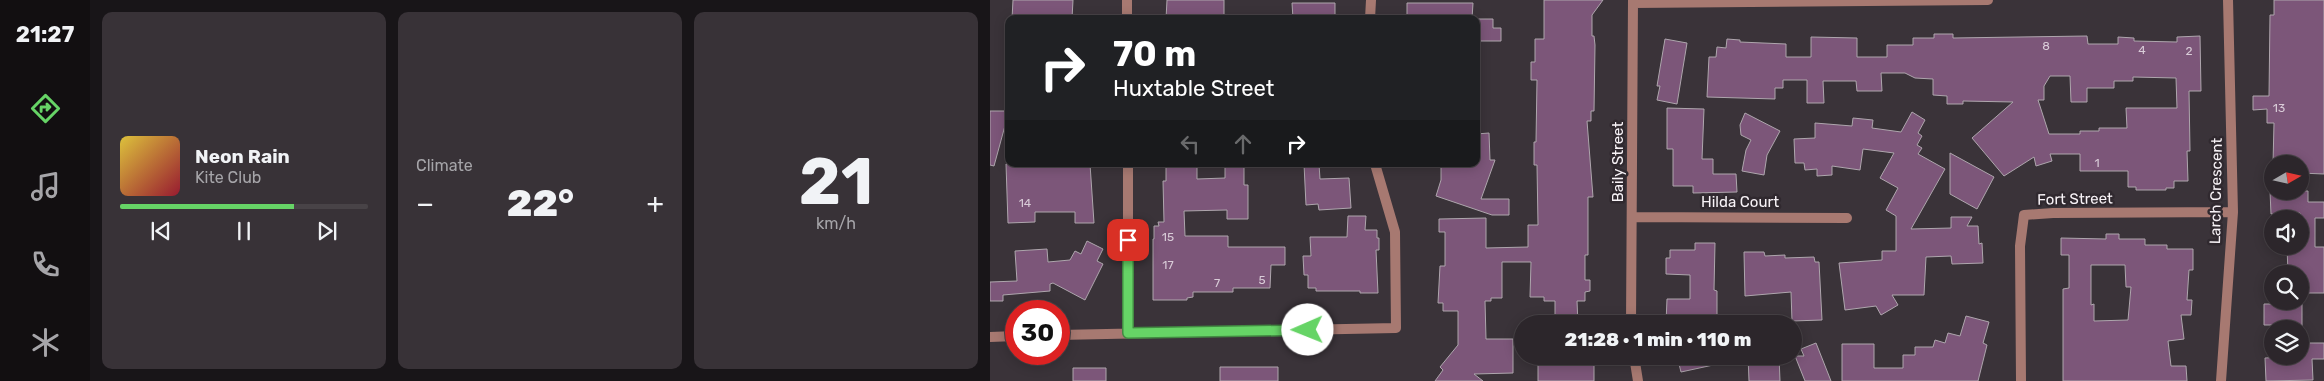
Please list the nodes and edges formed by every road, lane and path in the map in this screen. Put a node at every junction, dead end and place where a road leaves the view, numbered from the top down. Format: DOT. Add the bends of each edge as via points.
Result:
graph roads {
  1 [pos="1127,0"];
  2 [pos="1370,0"];
  3 [pos="1988,0"];
  4 [pos="2228,0"];
  5 [pos="1634,1"];
  6 [pos="1127,15"];
  7 [pos="1370,15"];
  8 [pos="1128,167"];
  9 [pos="1376,167"];
  10 [pos="2233,212"];
  11 [pos="1632,217"];
  12 [pos="1848,218"];
  13 [pos="1631,315"];
  14 [pos="1128,333"];
  15 [pos="1070,335"];
  16 [pos="1005,336"];
  17 [pos="990,337"];
  18 [pos="1635,365"];
  19 [pos="1638,381"];
  20 [pos="2020,381"];
  21 [pos="2221,381"];
  1 -- 6 [label="street"];
  2 -- 7 [label="street"];
  3 -- 5 [label="street"];
  4 -- 10 [label="street, Larch Crescent"];
  5 -- 11 [label="street, Baily Street"];
  8 -- 14 [label="street"];
  9 -- 14 [label="street" via="1395,232 1396,328"];
  10 -- 20 [label="street, Fort Street" via="2024,215 2020,246"];
  10 -- 21 [label="street, Larch Crescent"];
  11 -- 12 [label="street, Hilda Court"];
  11 -- 13 [label="street, Baily Street"];
  14 -- 15 [label="street"];
  16 -- 17 [label="street"];
  18 -- 19 [label="street"];
}
